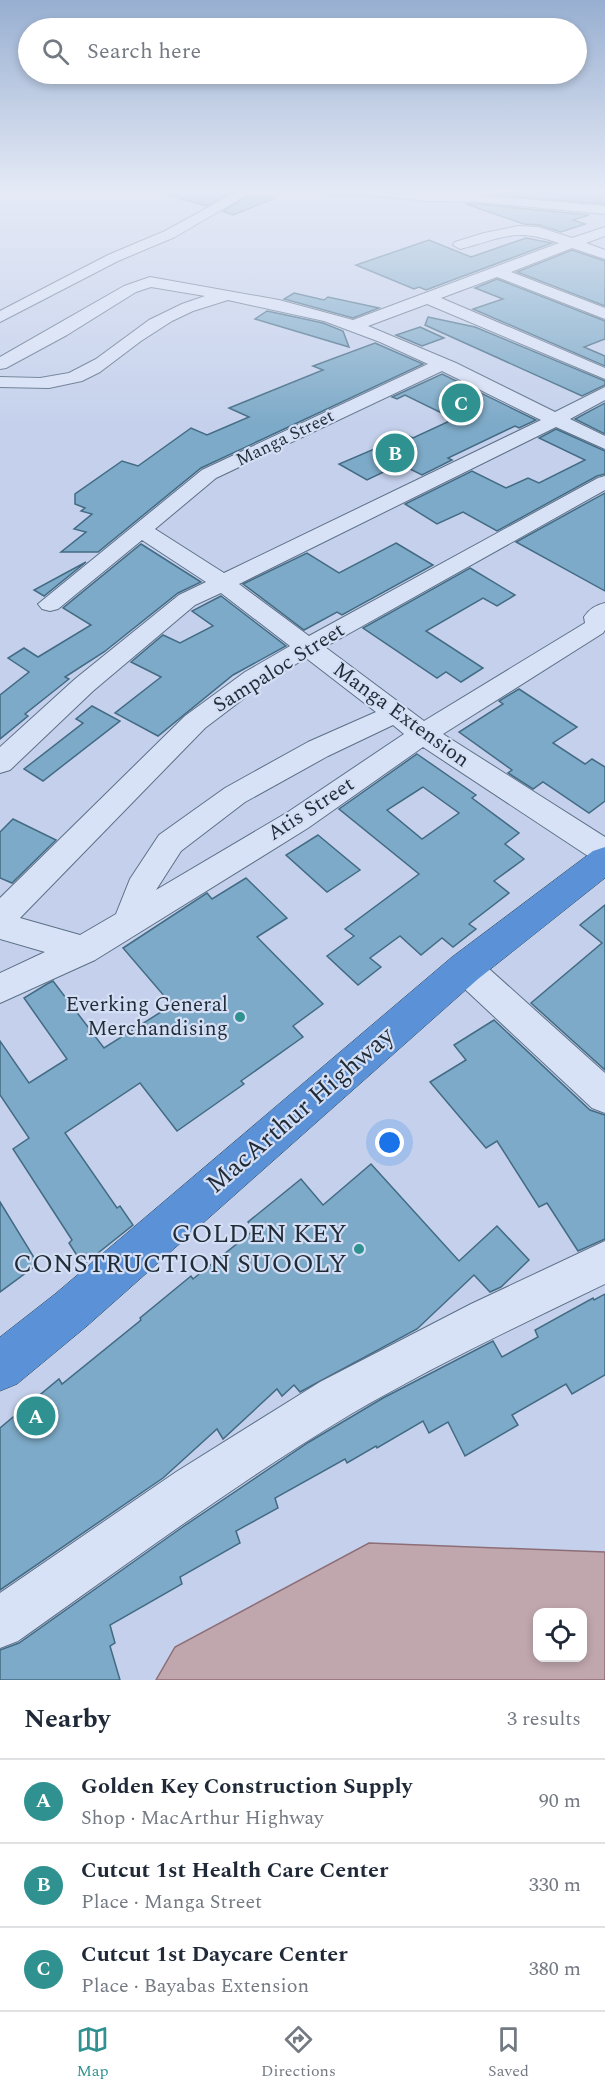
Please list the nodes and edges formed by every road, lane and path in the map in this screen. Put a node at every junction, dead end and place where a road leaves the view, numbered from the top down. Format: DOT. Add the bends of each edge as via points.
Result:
graph roads {
  1 [pos="93,268"];
  2 [pos="503,268"];
  3 [pos="496,271"];
  4 [pos="102,286"];
  5 [pos="129,289"];
  6 [pos="204,298"];
  7 [pos="429,299"];
  8 [pos="605,314"];
  9 [pos="0,317"];
  10 [pos="353,326"];
  11 [pos="0,364"];
  12 [pos="440,365"];
  13 [pos="605,374"];
  14 [pos="0,382"];
  15 [pos="605,392"];
  16 [pos="555,420"];
  17 [pos="605,443"];
  18 [pos="605,482"];
  19 [pos="142,530"];
  20 [pos="223,583"];
  21 [pos="50,604"];
  22 [pos="605,610"];
  23 [pos="307,646"];
  24 [pos="396,713"];
  25 [pos="423,734"];
  26 [pos="0,763"];
  27 [pos="605,852"];
  28 [pos="605,860"];
  29 [pos="0,917"];
  30 [pos="129,922"];
  31 [pos="0,926"];
  32 [pos="83,950"];
  33 [pos="465,968"];
  34 [pos="0,989"];
  35 [pos="605,1096"];
  36 [pos="605,1262"];
  37 [pos="0,1367"];
  38 [pos="0,1623"];
  1 -- 9 [label="street"];
  2 -- 3 [label="street"];
  3 -- 7 [label="street"];
  3 -- 8 [label="street"];
  4 -- 5 [label="street"];
  5 -- 6 [label="street" via="150,282"];
  5 -- 11 [label="street"];
  6 -- 10 [label="street" via="225,297 291,309"];
  6 -- 14 [label="street" via="158,322 112,358 80,375 49,382"];
  7 -- 10 [label="street"];
  7 -- 13 [label="street"];
  10 -- 12 [label="street"];
  12 -- 16 [label="street"];
  12 -- 19 [label="street, Manga Street" via="209,474"];
  15 -- 16 [label="street"];
  16 -- 17 [label="street"];
  16 -- 20 [label="street"];
  18 -- 23 [label="street, Sampaloc Street"];
  19 -- 20 [label="street, Manga Extension"];
  19 -- 21 [label="street, Manga Street"];
  20 -- 23 [label="street, Manga Extension"];
  20 -- 26 [label="street" via="187,600 84,685"];
  22 -- 25 [label="street, Atis Street" via="596,617 594,628"];
  23 -- 24 [label="street, Manga Extension"];
  23 -- 29 [label="street, Sampaloc Street" via="254,678 195,722"];
  24 -- 25 [label="street, Manga Extension"];
  24 -- 30 [label="street" via="318,749 235,795 170,843 141,888"];
  25 -- 27 [label="street, Manga Extension"];
  25 -- 30 [label="street, Atis Street" via="298,820"];
  28 -- 33 [label="highway, MacArthur Highway"];
  30 -- 32 [label="street, Atis Street"];
  31 -- 32 [label="street"];
  32 -- 34 [label="street, Atis Street"];
  33 -- 35 [label="street"];
  33 -- 37 [label="highway, MacArthur Highway"];
  36 -- 38 [label="street" via="336,1398 193,1489"];
}
